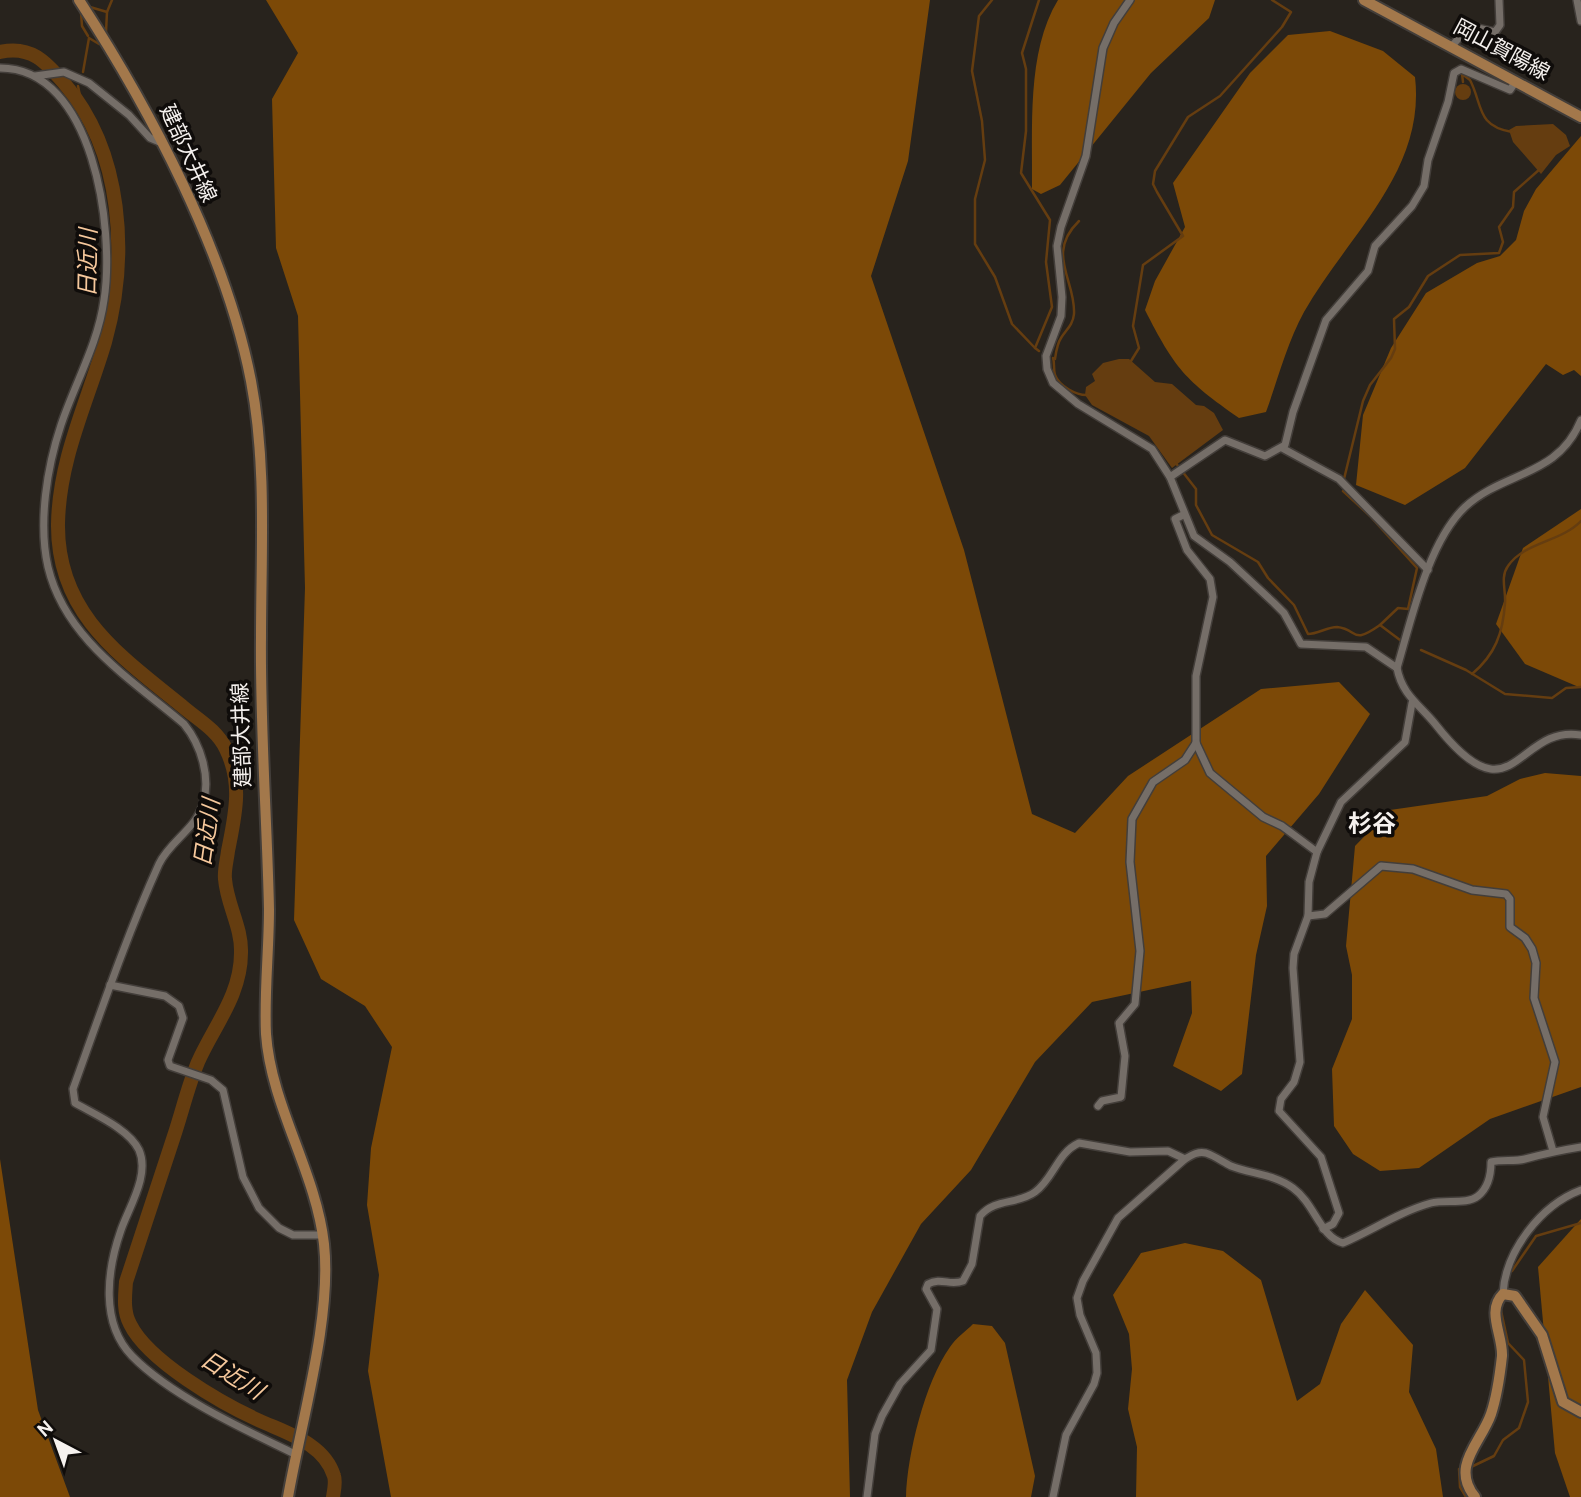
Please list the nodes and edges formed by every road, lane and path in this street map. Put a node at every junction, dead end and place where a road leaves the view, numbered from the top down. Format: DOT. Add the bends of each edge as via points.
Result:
graph roads {
  1 [pos="79,0"];
  2 [pos="1130,0"];
  3 [pos="1364,0"];
  4 [pos="1499,0"];
  5 [pos="1577,0"];
  6 [pos="1581,21"];
  7 [pos="1452,47"];
  8 [pos="0,68"];
  9 [pos="40,75"];
  10 [pos="1516,80"];
  11 [pos="1581,117"];
  12 [pos="162,143"];
  13 [pos="1581,420"];
  14 [pos="1282,448"];
  15 [pos="1170,477"];
  16 [pos="1183,515"];
  17 [pos="1428,570"];
  18 [pos="1397,668"];
  19 [pos="1412,703"];
  20 [pos="1581,735"];
  21 [pos="1196,743"];
  22 [pos="1317,852"];
  23 [pos="1308,916"];
  24 [pos="110,985"];
  25 [pos="1098,1106"];
  26 [pos="1581,1147"];
  27 [pos="1553,1152"];
  28 [pos="1185,1159"];
  29 [pos="1581,1190"];
  30 [pos="1323,1229"];
  31 [pos="323,1235"];
  32 [pos="1503,1293"];
  33 [pos="1581,1412"];
  34 [pos="296,1451"];
  35 [pos="288,1497"];
  36 [pos="867,1497"];
  37 [pos="1054,1497"];
  38 [pos="1475,1497"];
  1 -- 12 [label="main road, 建部大井線" via="126,73"];
  2 -- 15 [label="street" via="1103,48 1086,156 1061,227 1061,316 1046,356 1047,369 1053,383 1078,404 1144,442"];
  3 -- 7 [label="main road, 岡山賀陽線"];
  4 -- 7 [label="street" via="1500,25 1495,32 1469,26"];
  5 -- 6 [label="street"];
  7 -- 10 [label="main road, 岡山賀陽線"];
  8 -- 9 [label="street"];
  9 -- 12 [label="street" via="64,72 109,97 150,138"];
  9 -- 24 [label="street" via="77,119 86,140 106,256 97,331 61,426 51,468 45,509 47,563 54,588 77,629 195,738 205,789 196,820 160,861"];
  10 -- 11 [label="main road, 岡山賀陽線"];
  10 -- 14 [label="street" via="1510,90 1461,69 1454,73 1427,160 1424,187 1378,241 1368,271 1326,320"];
  12 -- 31 [label="main road, 建部大井線" via="233,311 256,410 262,480 260,707 269,910 266,1031 269,1059"];
  13 -- 17 [label="street" via="1560,454 1459,513"];
  14 -- 15 [label="street" via="1265,456 1225,440"];
  14 -- 17 [label="street" via="1339,479"];
  15 -- 16 [label="street"];
  16 -- 18 [label="street" via="1194,536 1230,562 1284,613 1301,644 1366,647"];
  16 -- 21 [label="street" via="1175,519 1177,529 1210,579 1213,597 1196,676"];
  17 -- 18 [label="street"];
  18 -- 19 [label="street"];
  19 -- 20 [label="street" via="1469,762 1487,769 1504,768 1566,732"];
  19 -- 22 [label="street" via="1405,741 1341,802"];
  21 -- 22 [label="street" via="1210,773 1262,817"];
  21 -- 25 [label="street" via="1185,760 1153,782 1132,819 1129,862 1140,951 1135,1004 1119,1023 1125,1056 1121,1097"];
  22 -- 23 [label="street" via="1309,882"];
  23 -- 27 [label="street" via="1325,914 1381,866 1413,869 1472,890 1506,894 1510,927 1525,938 1536,962 1534,998 1555,1062 1543,1117"];
  23 -- 30 [label="street" via="1293,968 1300,1062 1279,1111 1321,1157 1329,1176 1339,1213 1334,1224"];
  24 -- 31 [label="street" via="165,996 179,1006 183,1018 168,1060 174,1069 211,1080 223,1090 243,1177 259,1208 293,1235"];
  24 -- 34 [label="street" via="73,1089 75,1103 132,1140 141,1157 139,1183 111,1268 109,1301 116,1331 132,1356 180,1392 222,1419"];
  26 -- 27 [label="street"];
  27 -- 30 [label="street" via="1491,1162 1487,1185 1471,1201 1445,1199 1417,1207 1343,1243"];
  28 -- 30 [label="street" via="1205,1153 1292,1187 1314,1208"];
  28 -- 36 [label="street" via="1168,1151 1130,1152 1079,1143 1065,1151 1034,1193 984,1211 972,1264 962,1281 941,1279 928,1284 926,1289 937,1309 931,1350 900,1384 882,1416 875,1434"];
  28 -- 37 [label="street" via="1118,1218 1083,1280 1077,1298 1096,1353 1097,1373 1066,1436"];
  29 -- 32 [label="street" via="1561,1198 1534,1223 1504,1273"];
  31 -- 34 [label="main road, 建部大井線" via="326,1275 322,1314"];
  32 -- 33 [label="main road" via="1515,1296 1542,1335 1563,1402"];
  32 -- 38 [label="main road" via="1494,1311 1502,1349 1494,1401 1487,1423 1468,1453 1466,1467 1467,1486"];
  34 -- 35 [label="main road, 建部大井線"];
}
